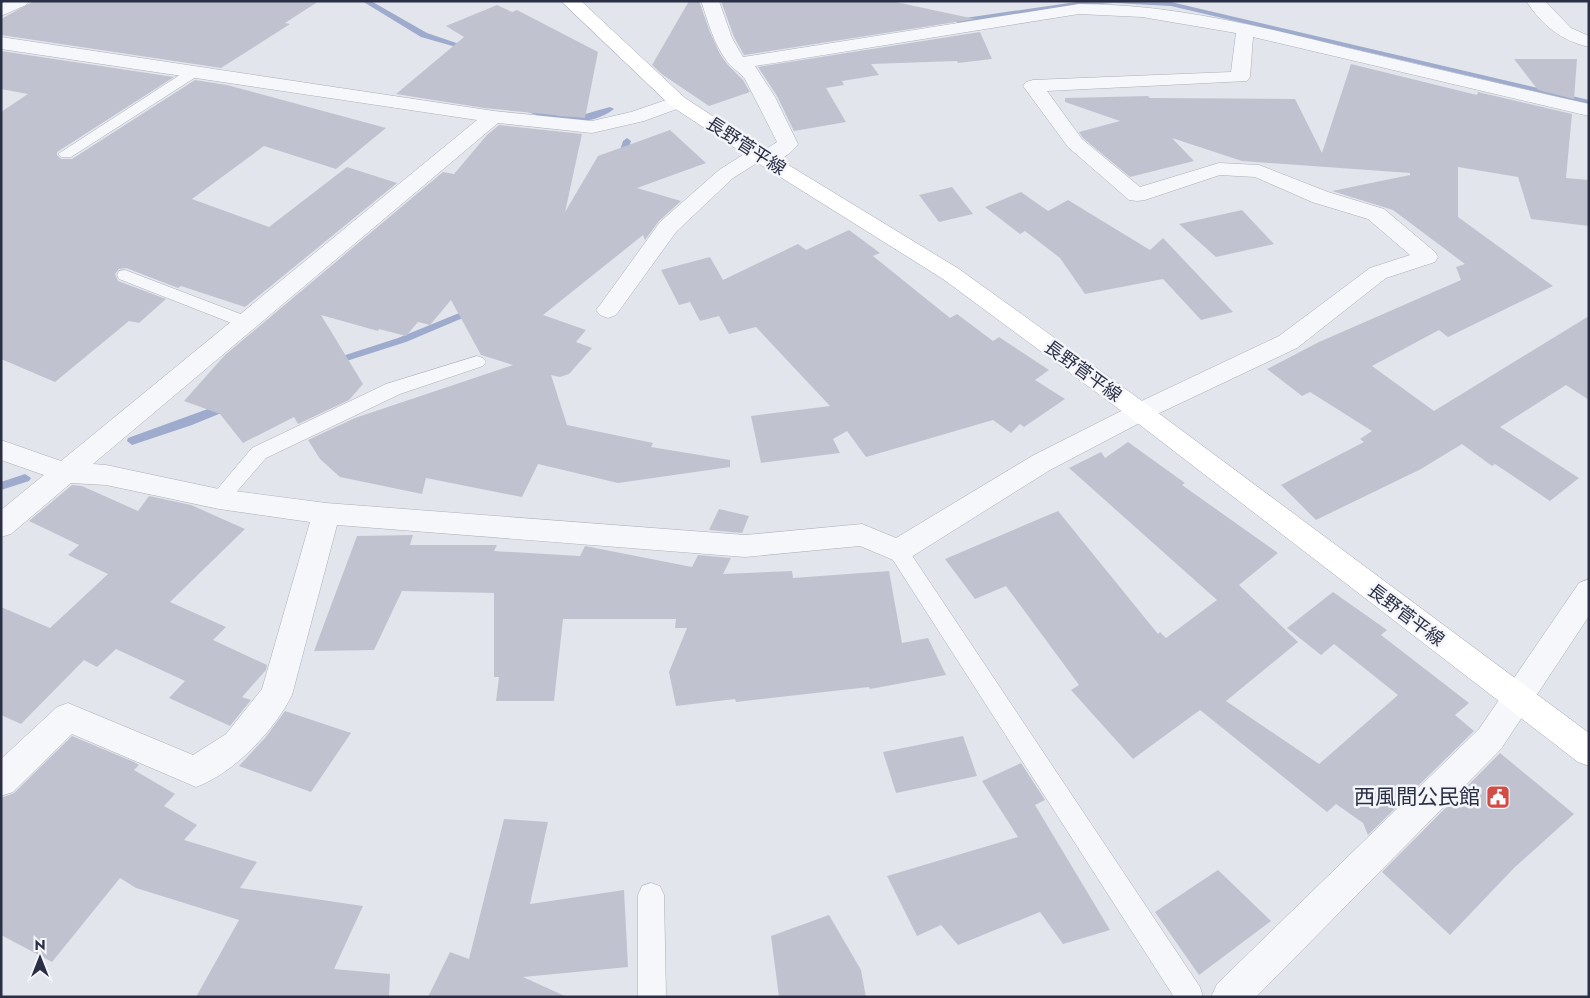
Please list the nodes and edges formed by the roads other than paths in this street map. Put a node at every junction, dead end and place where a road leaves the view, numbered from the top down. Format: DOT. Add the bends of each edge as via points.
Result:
graph roads {
  1 [pos="20,1"];
  2 [pos="710,1"];
  3 [pos="1535,1"];
  4 [pos="576,2"];
  5 [pos="1,11"];
  6 [pos="1245,30"];
  7 [pos="1589,42"];
  8 [pos="1,43"];
  9 [pos="734,58"];
  10 [pos="194,72"];
  11 [pos="678,102"];
  12 [pos="1589,110"];
  13 [pos="494,117"];
  14 [pos="66,154"];
  15 [pos="762,156"];
  16 [pos="125,275"];
  17 [pos="608,310"];
  18 [pos="245,322"];
  19 [pos="477,362"];
  20 [pos="1140,412"];
  21 [pos="1,450"];
  22 [pos="66,473"];
  23 [pos="219,499"];
  24 [pos="326,514"];
  25 [pos="1,526"];
  26 [pos="898,552"];
  27 [pos="1589,591"];
  28 [pos="1517,699"];
  29 [pos="1589,752"];
  30 [pos="1,782"];
  31 [pos="651,895"];
  32 [pos="652,997"];
  33 [pos="1190,997"];
  34 [pos="1230,997"];
  1 -- 5 [label="street"];
  2 -- 9 [label="street"];
  3 -- 7 [label="street" via="1563,32 1576,40"];
  4 -- 11 [label="main road, 長野菅平線"];
  6 -- 9 [label="street" via="1148,11 1079,9"];
  6 -- 12 [label="street"];
  6 -- 20 [label="street" via="1240,77 1033,86 1075,143 1137,195 1219,169 1259,171 1320,197 1376,214 1427,258 1378,273 1288,342"];
  8 -- 10 [label="street"];
  9 -- 15 [label="street" via="747,69 788,144"];
  10 -- 13 [label="street"];
  10 -- 14 [label="lane"];
  11 -- 13 [label="street" via="637,117 592,126"];
  11 -- 15 [label="main road, 長野菅平線"];
  13 -- 18 [label="street"];
  15 -- 17 [label="street" via="726,174 668,227"];
  15 -- 20 [label="main road, 長野菅平線" via="951,274"];
  16 -- 18 [label="lane"];
  18 -- 22 [label="street"];
  19 -- 23 [label="lane" via="393,389 259,453"];
  20 -- 26 [label="street" via="1041,463"];
  20 -- 28 [label="main road, 長野菅平線"];
  21 -- 22 [label="street"];
  22 -- 23 [label="street" via="106,475"];
  22 -- 25 [label="street"];
  23 -- 24 [label="street"];
  24 -- 26 [label="street" via="745,546 862,535"];
  24 -- 30 [label="street" via="276,695 237,744 196,772 68,716"];
  26 -- 33 [label="lane"];
  27 -- 28 [label="street"];
  28 -- 29 [label="main road, 長野菅平線"];
  28 -- 34 [label="street" via="1490,739"];
  31 -- 32 [label="lane"];
}
